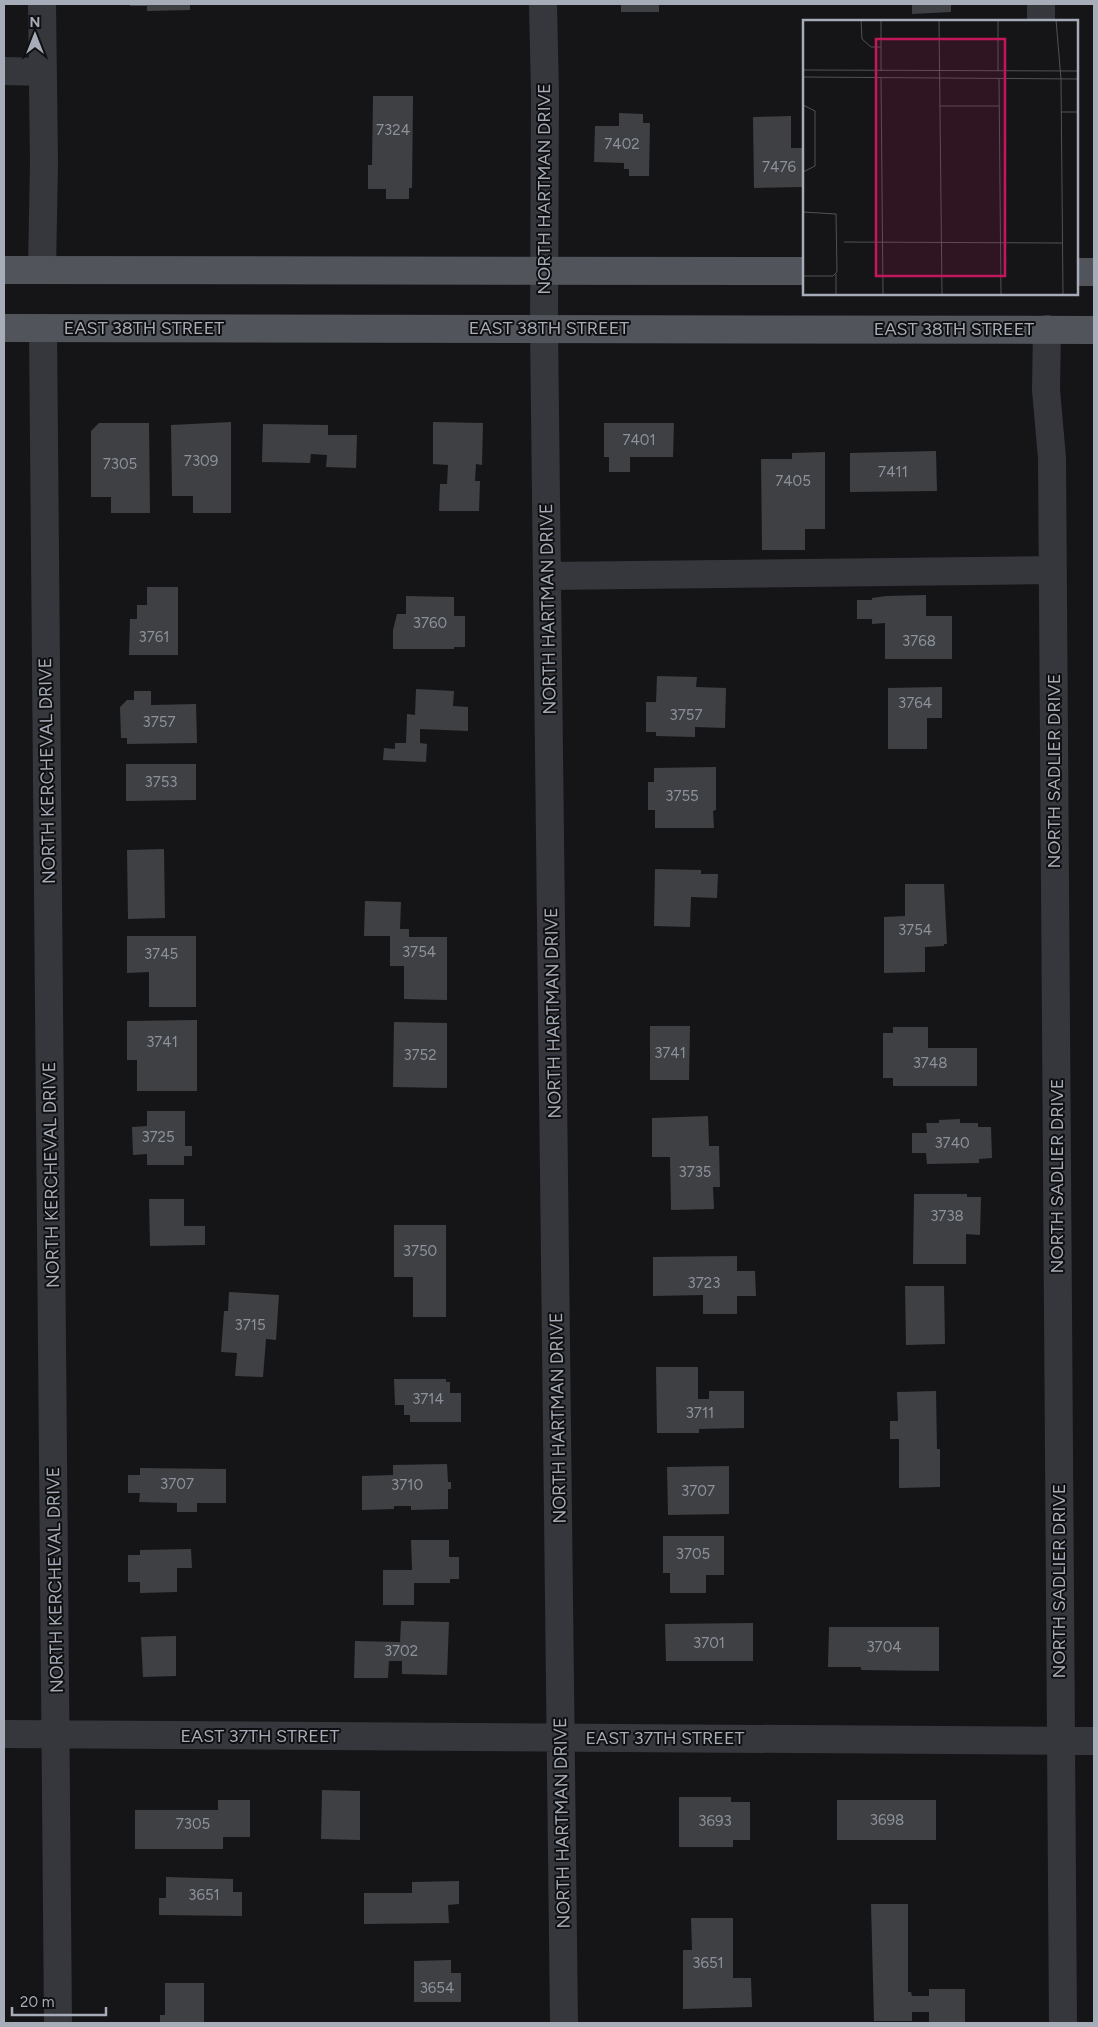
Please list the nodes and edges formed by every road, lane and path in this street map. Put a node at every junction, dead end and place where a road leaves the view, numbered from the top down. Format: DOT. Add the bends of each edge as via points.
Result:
graph roads {
  1 [pos="42,4"];
  2 [pos="543,4"];
  3 [pos="1041,4"];
  4 [pos="1041,20"];
  5 [pos="4,71"];
  6 [pos="43,72"];
  7 [pos="4,270"];
  8 [pos="42,270"];
  9 [pos="544,271"];
  10 [pos="803,271"];
  11 [pos="1078,272"];
  12 [pos="1094,272"];
  13 [pos="4,328"];
  14 [pos="43,328"];
  15 [pos="544,328"];
  16 [pos="1047,329"];
  17 [pos="1094,330"];
  18 [pos="1053,570"];
  19 [pos="548,576"];
  20 [pos="4,1734"];
  21 [pos="56,1734"];
  22 [pos="561,1738"];
  23 [pos="1060,1741"];
  24 [pos="1094,1741"];
  25 [pos="58,2023"];
  26 [pos="564,2023"];
  27 [pos="1063,2023"];
  1 -- 6 [label="street"];
  2 -- 9 [label="street, NORTH HARTMAN DRIVE"];
  3 -- 4 [label="street"];
  5 -- 6 [label="street"];
  6 -- 8 [label="street"];
  7 -- 8 [label="main road"];
  8 -- 9 [label="main road"];
  9 -- 10 [label="main road"];
  9 -- 15 [label="street, NORTH HARTMAN DRIVE"];
  11 -- 12 [label="main road"];
  13 -- 14 [label="main road, EAST 38TH STREET"];
  14 -- 15 [label="main road, EAST 38TH STREET"];
  14 -- 21 [label="street, NORTH KERCHEVAL DRIVE"];
  15 -- 16 [label="main road, EAST 38TH STREET"];
  15 -- 19 [label="street, NORTH HARTMAN DRIVE"];
  16 -- 17 [label="main road, EAST 38TH STREET"];
  16 -- 18 [label="street, NORTH SADLIER DRIVE" via="1046,390 1052,458"];
  18 -- 19 [label="street"];
  18 -- 23 [label="street, NORTH SADLIER DRIVE"];
  19 -- 22 [label="street, NORTH HARTMAN DRIVE"];
  20 -- 21 [label="street, EAST 37TH STREET"];
  21 -- 22 [label="street, EAST 37TH STREET"];
  21 -- 25 [label="street, NORTH KERCHEVAL DRIVE"];
  22 -- 23 [label="street, EAST 37TH STREET"];
  22 -- 26 [label="street, NORTH HARTMAN DRIVE"];
  23 -- 24 [label="street, EAST 37TH STREET"];
  23 -- 27 [label="street, NORTH SADLIER DRIVE"];
}
